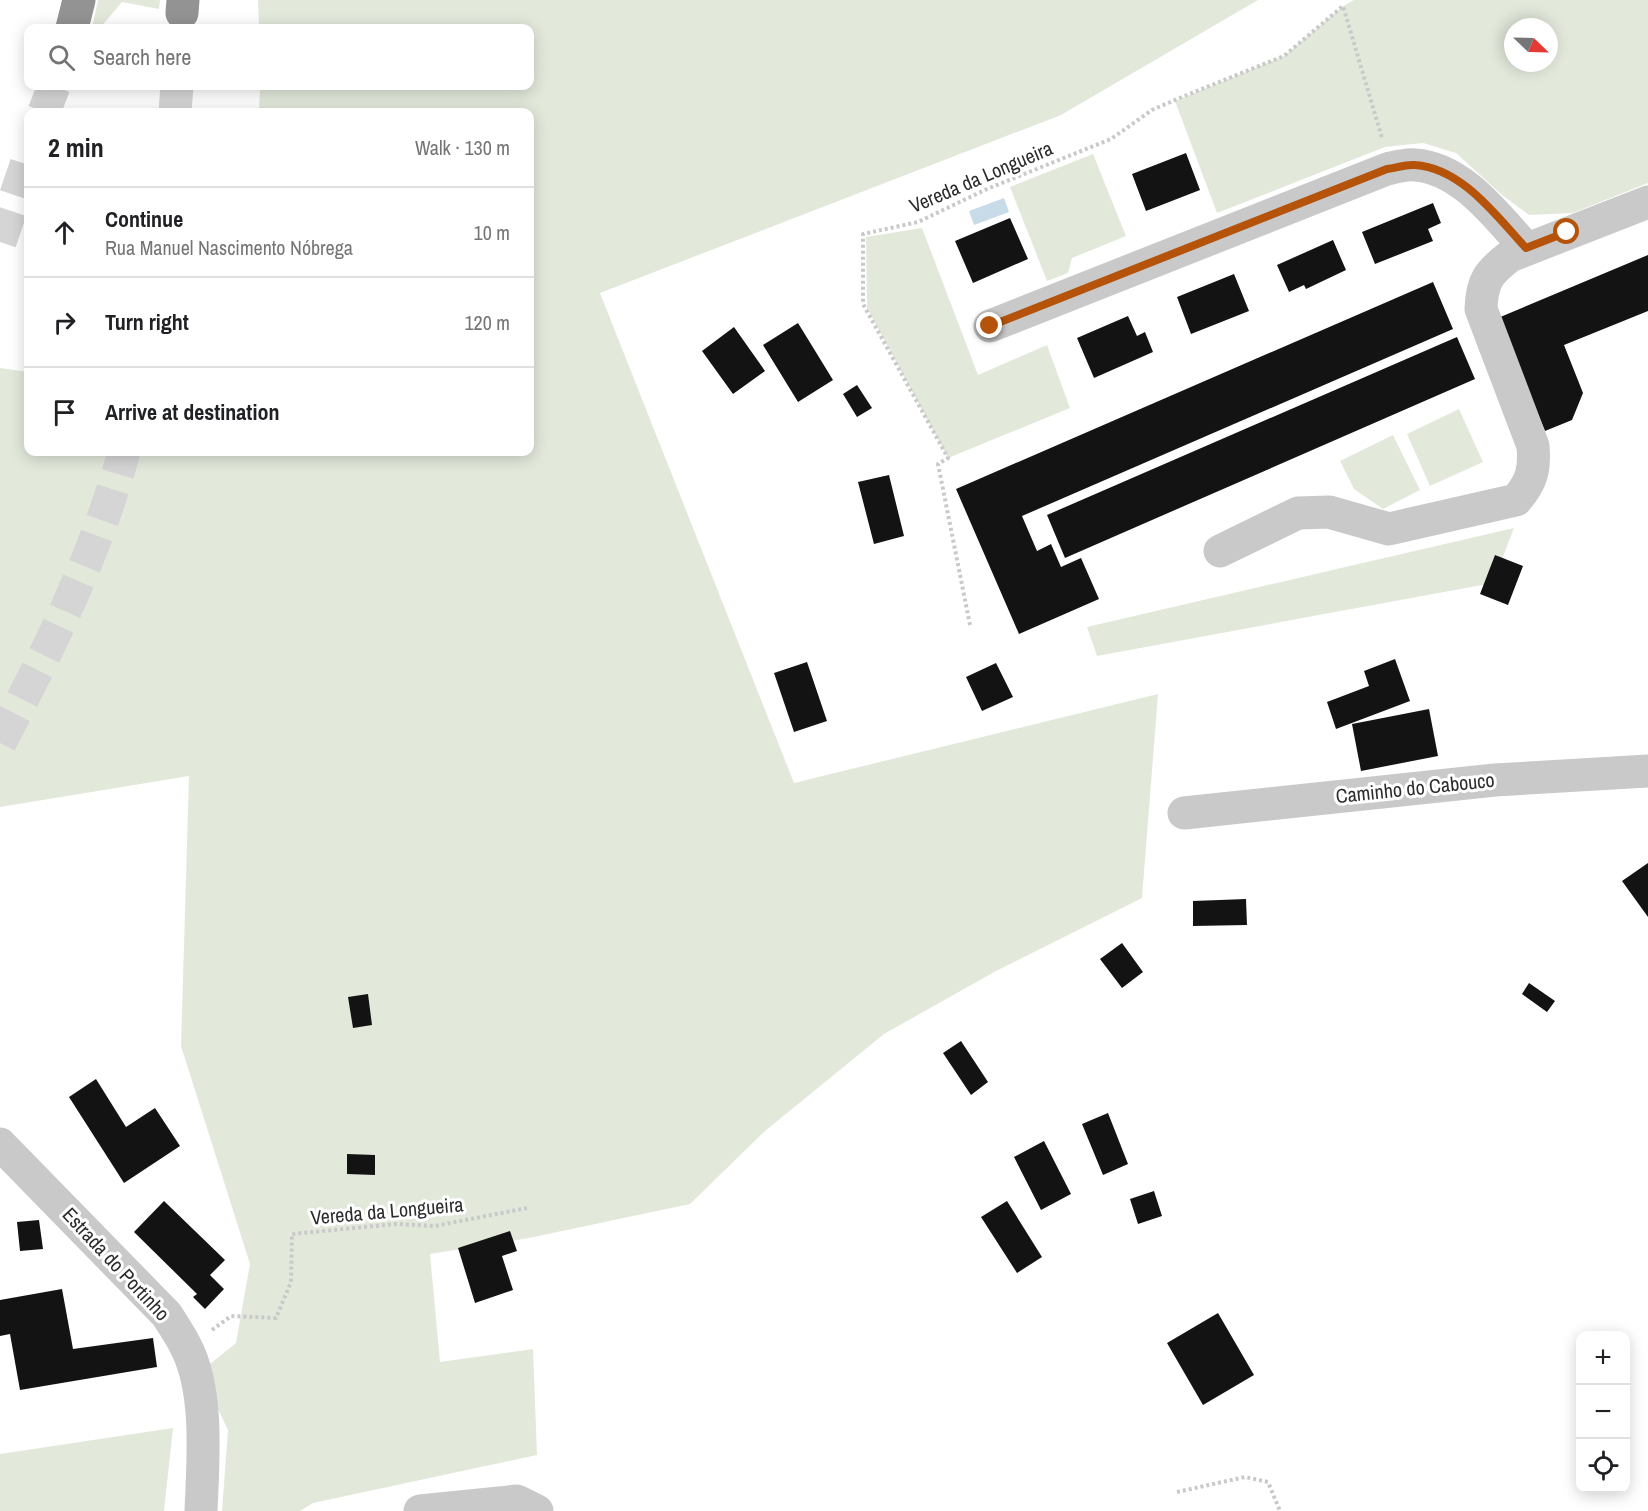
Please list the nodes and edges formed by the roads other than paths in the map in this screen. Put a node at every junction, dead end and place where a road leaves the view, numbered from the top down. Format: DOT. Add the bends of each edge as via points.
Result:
graph roads {
  1 [pos="79,0"];
  2 [pos="73,24"];
  3 [pos="1648,202"];
  4 [pos="1526,248"];
  5 [pos="990,326"];
  6 [pos="1220,551"];
  7 [pos="1648,771"];
  8 [pos="1184,813"];
  9 [pos="0,1144"];
  10 [pos="201,1511"];
  11 [pos="420,1511"];
  12 [pos="537,1511"];
  1 -- 2 [label="highway"];
  3 -- 4 [label="street"];
  4 -- 5 [label="street" via="1476,195 1456,180 1415,165 1396,167"];
  4 -- 6 [label="street" via="1491,270 1482,289 1481,309 1533,446 1535,468 1529,485 1516,500 1389,529 1329,512 1298,513"];
  7 -- 8 [label="street, Caminho do Cabouco" via="1495,780"];
  9 -- 10 [label="street, Estrada do Portinho" via="167,1315 187,1348 205,1428"];
  11 -- 12 [label="street" via="517,1501"];
}
